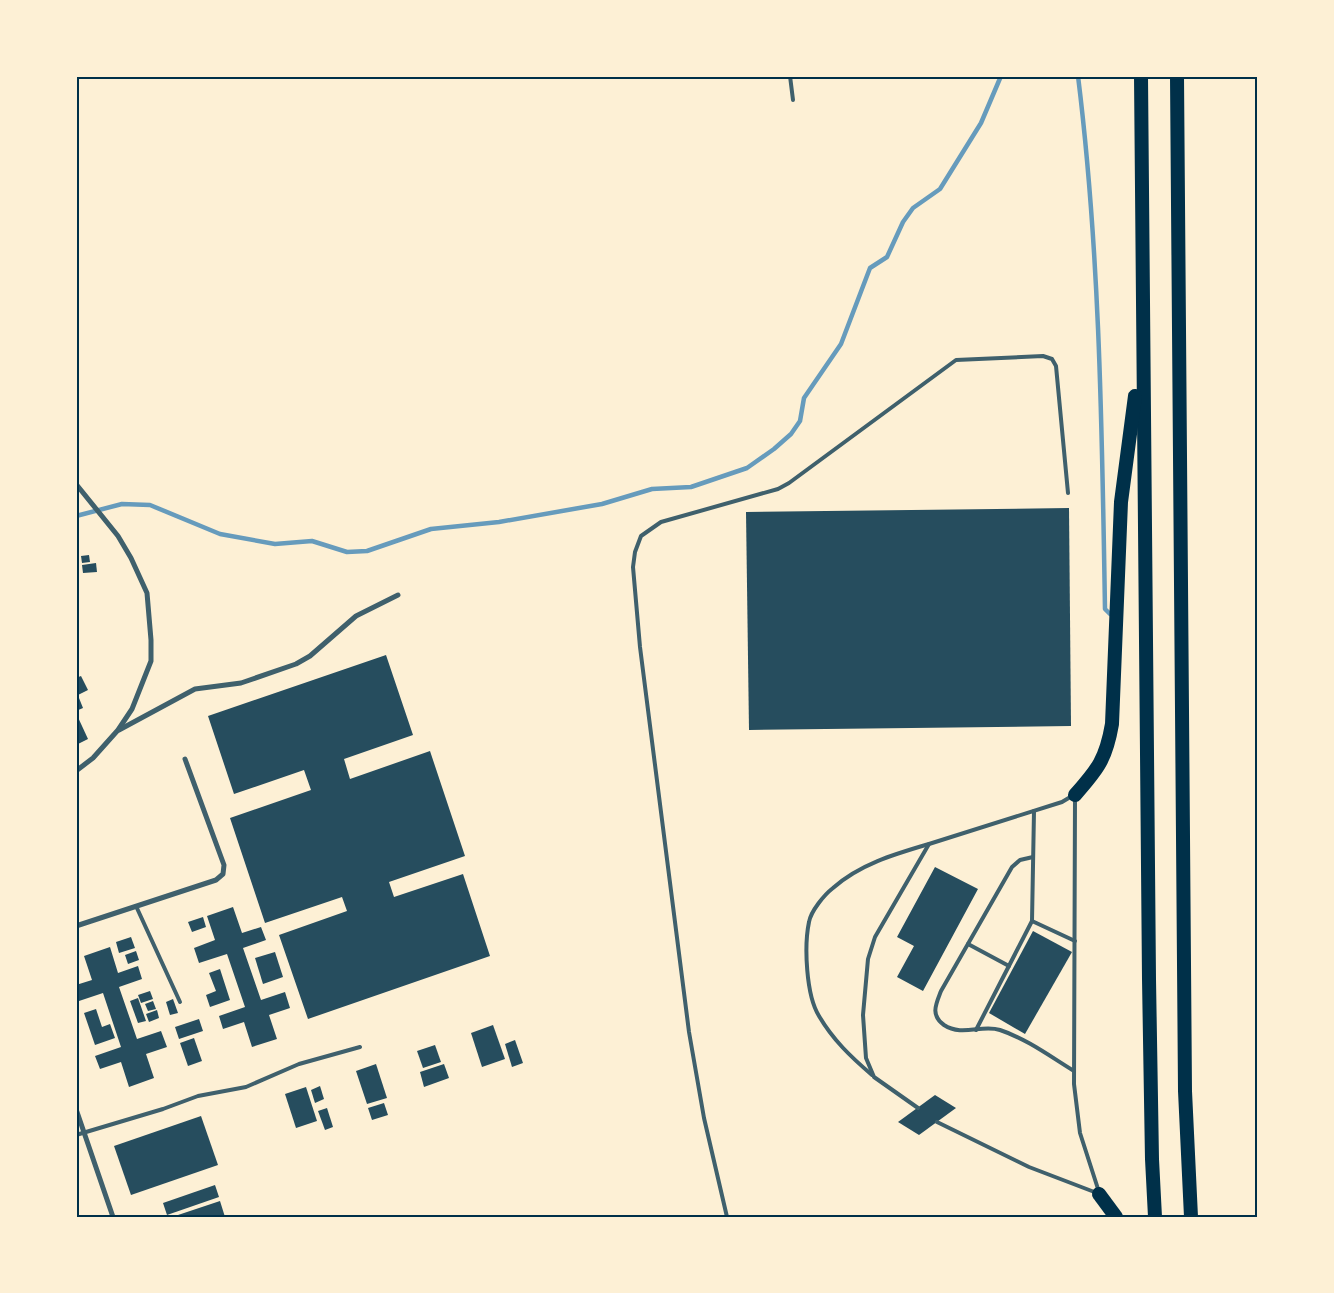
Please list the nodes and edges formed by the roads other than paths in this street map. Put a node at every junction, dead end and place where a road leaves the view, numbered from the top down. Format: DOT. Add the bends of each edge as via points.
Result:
graph roads {
  1 [pos="790,76"];
  2 [pos="1141,76"];
  3 [pos="1177,76"];
  4 [pos="793,100"];
  5 [pos="1142,345"];
  6 [pos="76,484"];
  7 [pos="1068,493"];
  8 [pos="398,595"];
  9 [pos="118,730"];
  10 [pos="185,759"];
  11 [pos="76,771"];
  12 [pos="1075,795"];
  13 [pos="1034,811"];
  14 [pos="929,844"];
  15 [pos="1033,857"];
  16 [pos="136,906"];
  17 [pos="1032,921"];
  18 [pos="76,926"];
  19 [pos="1074,941"];
  20 [pos="968,944"];
  21 [pos="1009,966"];
  22 [pos="180,1002"];
  23 [pos="976,1030"];
  24 [pos="360,1047"];
  25 [pos="1074,1071"];
  26 [pos="874,1077"];
  27 [pos="918,1108"];
  28 [pos="76,1109"];
  29 [pos="937,1122"];
  30 [pos="84,1132"];
  31 [pos="76,1135"];
  32 [pos="1100,1194"];
  33 [pos="113,1217"];
  34 [pos="727,1217"];
  35 [pos="1116,1217"];
  36 [pos="1155,1217"];
  37 [pos="1191,1217"];
  1 -- 4 [label="lane"];
  2 -- 5 [label="highway"];
  3 -- 37 [label="highway" via="1185,1091"];
  5 -- 12 [label="highway" via="1121,502 1112,724 1102,763"];
  5 -- 36 [label="highway"];
  6 -- 9 [label="street" via="118,536 147,593 151,622 150,661 132,709"];
  7 -- 34 [label="lane" via="1056,366 1052,359 1043,356 956,360 789,483 778,489 661,522 641,536 633,567 656,782 696,1075"];
  8 -- 9 [label="street" via="356,616 296,664 241,683 195,689"];
  9 -- 11 [label="street" via="93,758"];
  10 -- 16 [label="street" via="224,866 223,874 216,880"];
  12 -- 13 [label="lane"];
  12 -- 19 [label="lane"];
  13 -- 14 [label="lane"];
  13 -- 15 [label="lane"];
  14 -- 26 [label="lane" via="875,937 868,958 863,1015 866,1058"];
  14 -- 26 [label="lane" via="895,854 854,874 832,888 809,920 809,982 818,1014 842,1050"];
  15 -- 17 [label="lane"];
  15 -- 20 [label="lane" via="1020,860 1012,867"];
  16 -- 18 [label="street"];
  16 -- 22 [label="lane"];
  17 -- 19 [label="lane"];
  17 -- 21 [label="lane"];
  19 -- 25 [label="lane"];
  20 -- 21 [label="lane"];
  20 -- 23 [label="lane" via="935,1006 935,1015 949,1028"];
  21 -- 23 [label="lane"];
  23 -- 25 [label="lane" via="998,1029"];
  24 -- 30 [label="lane" via="300,1064 246,1087 208,1092"];
  25 -- 32 [label="lane" via="1080,1133"];
  26 -- 27 [label="lane"];
  28 -- 30 [label="street"];
  29 -- 32 [label="lane" via="1021,1164"];
  30 -- 31 [label="lane"];
  30 -- 33 [label="street"];
  32 -- 35 [label="highway"];
}
